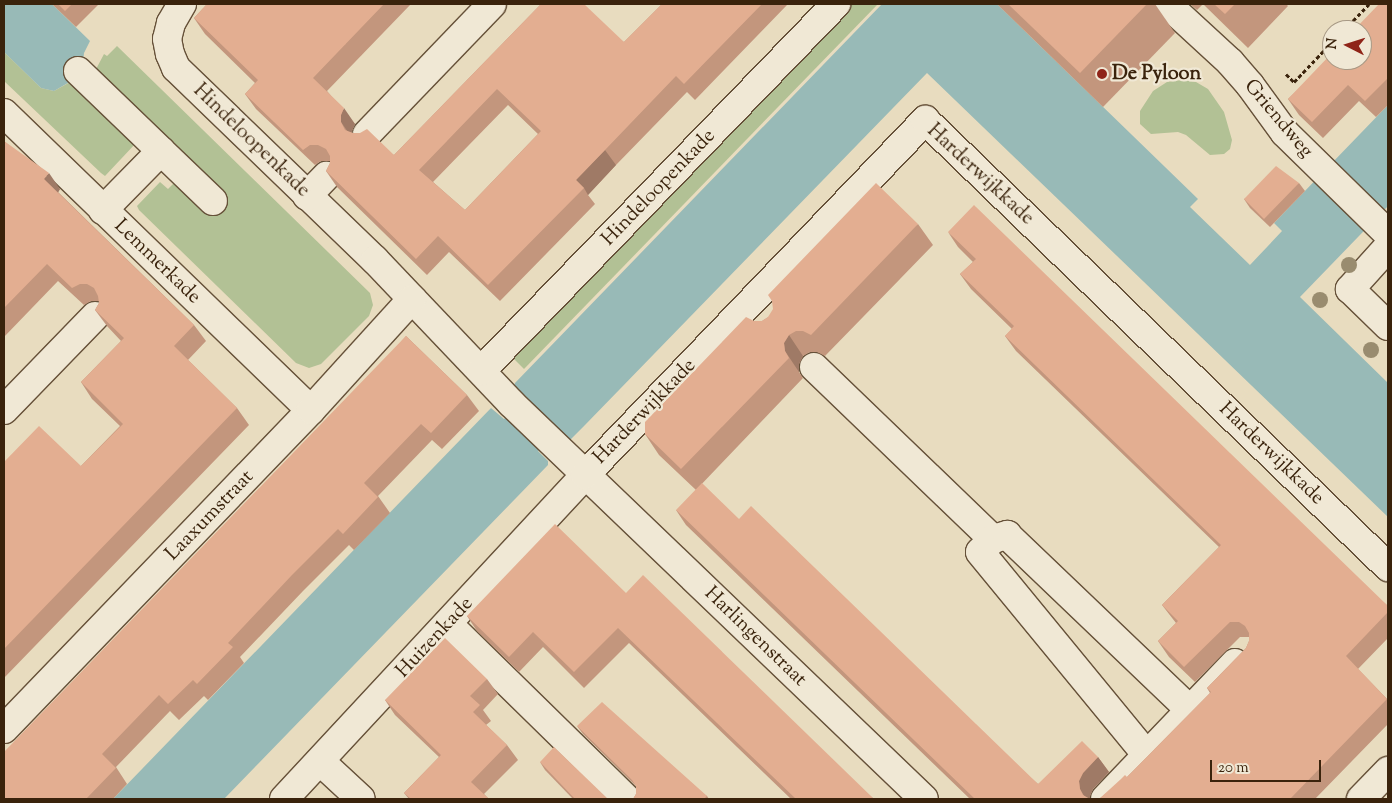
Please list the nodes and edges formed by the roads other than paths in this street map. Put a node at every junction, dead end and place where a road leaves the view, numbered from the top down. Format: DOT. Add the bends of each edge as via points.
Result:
graph roads {
  1 [pos="182,4"];
  2 [pos="492,4"];
  3 [pos="836,4"];
  4 [pos="1166,4"];
  5 [pos="78,71"];
  6 [pos="4,113"];
  7 [pos="366,134"];
  8 [pos="160,151"];
  9 [pos="326,176"];
  10 [pos="307,196"];
  11 [pos="213,201"];
  12 [pos="103,210"];
  13 [pos="1382,228"];
  14 [pos="1388,248"];
  15 [pos="412,299"];
  16 [pos="96,316"];
  17 [pos="1388,326"];
  18 [pos="814,367"];
  19 [pos="480,371"];
  20 [pos="4,410"];
  21 [pos="312,410"];
  22 [pos="585,475"];
  23 [pos="994,539"];
  24 [pos="1388,567"];
  25 [pos="448,624"];
  26 [pos="1245,652"];
  27 [pos="1190,710"];
  28 [pos="4,729"];
  29 [pos="1147,755"];
  30 [pos="321,762"];
  31 [pos="1388,771"];
  32 [pos="284,799"];
  33 [pos="361,799"];
  34 [pos="627,799"];
  35 [pos="924,799"];
  36 [pos="1105,799"];
  37 [pos="1361,799"];
  1 -- 10 [label="street, Hindeloopenkade" via="171,23 167,39 176,68"];
  2 -- 7 [label="street"];
  3 -- 19 [label="street, Hindeloopenkade"];
  4 -- 13 [label="street, Griendweg" via="1230,62 1285,133"];
  5 -- 8 [label="street"];
  6 -- 12 [label="street, Lemmerkade"];
  8 -- 11 [label="street"];
  8 -- 12 [label="street"];
  9 -- 10 [label="street"];
  10 -- 15 [label="street, Hindeloopenkade"];
  12 -- 21 [label="street, Lemmerkade" via="145,266"];
  14 -- 17 [label="street" via="1350,289"];
  15 -- 19 [label="street, Hindeloopenkade"];
  15 -- 21 [label="street, Laaxumstraat"];
  16 -- 20 [label="street"];
  18 -- 23 [label="street"];
  19 -- 22 [label="street, Hindeloopenkade"];
  21 -- 28 [label="street, Laaxumstraat"];
  22 -- 24 [label="street, Harderwijkkade" via="757,312 925,120"];
  22 -- 25 [label="street, Huizenkade"];
  22 -- 35 [label="street, Harlingenstraat"];
  23 -- 27 [label="street" via="1007,535"];
  23 -- 29 [label="street" via="980,552"];
  25 -- 30 [label="street, Huizenkade"];
  25 -- 34 [label="street"];
  26 -- 27 [label="street"];
  27 -- 29 [label="street"];
  29 -- 36 [label="street"];
  30 -- 32 [label="street, Huizenkade"];
  30 -- 33 [label="street"];
  31 -- 37 [label="street"];
}
